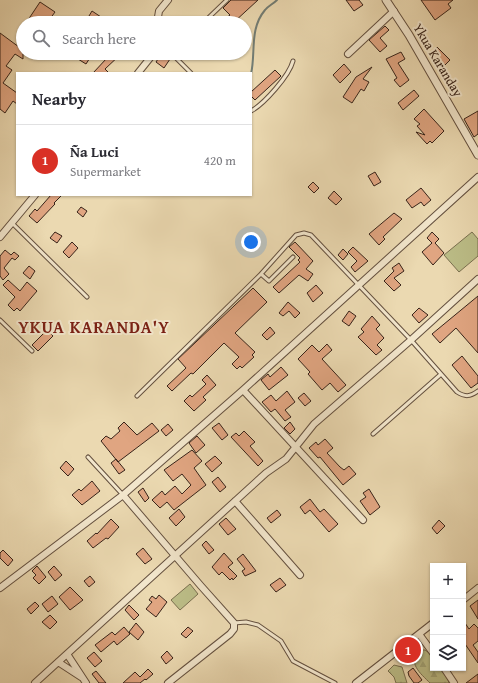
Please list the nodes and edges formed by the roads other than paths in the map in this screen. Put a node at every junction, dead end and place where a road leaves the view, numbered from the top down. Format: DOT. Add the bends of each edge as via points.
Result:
graph roads {
  1 [pos="168,0"];
  2 [pos="227,0"];
  3 [pos="386,0"];
  4 [pos="394,11"];
  5 [pos="158,16"];
  6 [pos="210,16"];
  7 [pos="348,54"];
  8 [pos="148,60"];
  9 [pos="178,60"];
  10 [pos="293,61"];
  11 [pos="139,72"];
  12 [pos="190,72"];
  13 [pos="252,110"];
  14 [pos="478,155"];
  15 [pos="478,177"];
  16 [pos="35,196"];
  17 [pos="12,224"];
  18 [pos="0,237"];
  19 [pos="293,257"];
  20 [pos="261,274"];
  21 [pos="478,279"];
  22 [pos="357,284"];
  23 [pos="87,298"];
  24 [pos="0,320"];
  25 [pos="411,340"];
  26 [pos="32,350"];
  27 [pos="440,375"];
  28 [pos="243,390"];
  29 [pos="478,391"];
  30 [pos="137,396"];
  31 [pos="373,434"];
  32 [pos="296,447"];
  33 [pos="88,457"];
  34 [pos="124,495"];
  35 [pos="235,501"];
  36 [pos="363,520"];
  37 [pos="175,555"];
  38 [pos="300,575"];
  39 [pos="0,588"];
  40 [pos="478,588"];
  41 [pos="464,599"];
  42 [pos="234,623"];
  43 [pos="430,625"];
  44 [pos="419,634"];
  45 [pos="430,649"];
  46 [pos="67,654"];
  47 [pos="58,662"];
  48 [pos="446,671"];
  49 [pos="84,681"];
  50 [pos="35,683"];
  51 [pos="168,683"];
  52 [pos="335,683"];
  53 [pos="356,683"];
  54 [pos="454,683"];
  1 -- 5 [label="street" via="158,11"];
  2 -- 6 [label="lane"];
  3 -- 4 [label="street, Ykua Karanday"];
  4 -- 7 [label="street"];
  4 -- 14 [label="street, Ykua Karanday"];
  8 -- 11 [label="street"];
  9 -- 12 [label="lane"];
  10 -- 13 [label="lane" via="280,83"];
  15 -- 22 [label="street"];
  16 -- 17 [label="street"];
  17 -- 18 [label="street"];
  17 -- 23 [label="lane"];
  19 -- 20 [label="lane" via="269,282"];
  20 -- 22 [label="lane" via="296,235 304,233 311,235"];
  20 -- 30 [label="lane"];
  21 -- 25 [label="street"];
  22 -- 25 [label="lane"];
  22 -- 28 [label="street"];
  24 -- 26 [label="lane"];
  25 -- 27 [label="lane"];
  25 -- 32 [label="street" via="314,424"];
  27 -- 29 [label="lane" via="463,396 471,396"];
  27 -- 31 [label="lane"];
  28 -- 32 [label="street"];
  28 -- 34 [label="street"];
  32 -- 35 [label="street" via="286,459"];
  32 -- 36 [label="street"];
  33 -- 34 [label="lane"];
  34 -- 37 [label="street"];
  34 -- 39 [label="street"];
  35 -- 37 [label="street"];
  35 -- 38 [label="street"];
  37 -- 42 [label="street"];
  37 -- 46 [label="street"];
  40 -- 41 [label="street"];
  42 -- 51 [label="street" via="230,634"];
  42 -- 52 [label="lane" via="246,622 258,626 281,641 294,661"];
  43 -- 44 [label="street"];
  44 -- 45 [label="street"];
  44 -- 53 [label="street"];
  46 -- 47 [label="street"];
  46 -- 49 [label="street"];
  47 -- 49 [label="street"];
  47 -- 50 [label="street"];
  48 -- 54 [label="street"];
}
